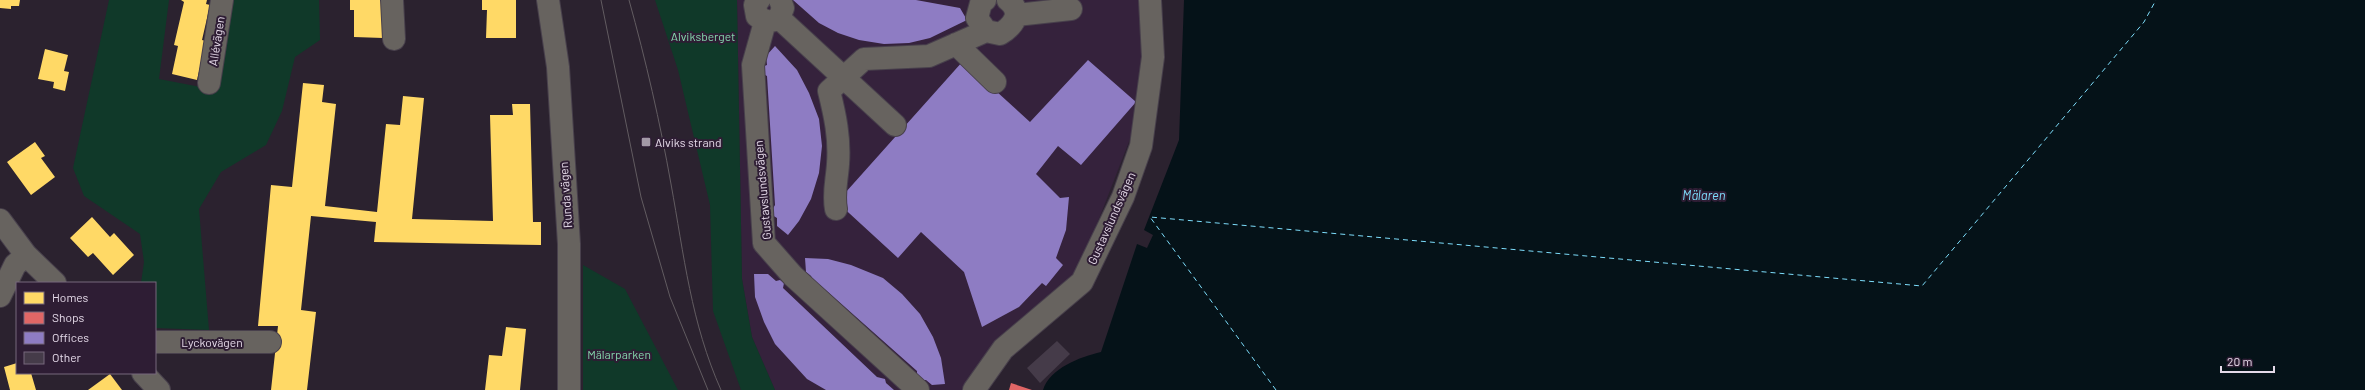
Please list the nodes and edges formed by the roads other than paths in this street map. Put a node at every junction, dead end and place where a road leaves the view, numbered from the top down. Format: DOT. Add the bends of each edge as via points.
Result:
graph roads {
  1 [pos="222,0"];
  2 [pos="392,0"];
  3 [pos="548,0"];
  4 [pos="759,0"];
  5 [pos="1150,0"];
  6 [pos="980,1"];
  7 [pos="1013,5"];
  8 [pos="1071,9"];
  9 [pos="775,13"];
  10 [pos="986,31"];
  11 [pos="394,39"];
  12 [pos="956,44"];
  13 [pos="844,76"];
  14 [pos="209,82"];
  15 [pos="995,82"];
  16 [pos="895,125"];
  17 [pos="836,209"];
  18 [pos="0,220"];
  19 [pos="26,254"];
  20 [pos="54,282"];
  21 [pos="0,296"];
  22 [pos="156,342"];
  23 [pos="270,342"];
  24 [pos="143,374"];
  25 [pos="158,390"];
  26 [pos="569,390"];
  27 [pos="918,390"];
  28 [pos="974,390"];
  1 -- 14 [label="street, Allévägen"];
  2 -- 11 [label="street"];
  3 -- 26 [label="street, Runda vägen" via="558,66 569,244"];
  4 -- 9 [label="street" via="755,5 757,16"];
  5 -- 28 [label="street, Gustavslundsvägen" via="1153,57 1141,146 1123,197 1082,282 1003,348"];
  6 -- 10 [label="street" via="977,18"];
  7 -- 8 [label="street"];
  7 -- 10 [label="street" via="1012,27 1000,34"];
  9 -- 13 [label="street"];
  9 -- 27 [label="street, Gustavslundsvägen" via="753,66 764,243 793,276"];
  10 -- 12 [label="street"];
  12 -- 13 [label="street" via="929,56 864,59"];
  12 -- 15 [label="street"];
  13 -- 16 [label="street"];
  13 -- 17 [label="street" via="829,91 837,123 838,164 833,194"];
  18 -- 19 [label="street"];
  19 -- 20 [label="street"];
  19 -- 21 [label="street" via="15,265"];
  22 -- 23 [label="street, Lyckovägen"];
  24 -- 25 [label="street"];
}
